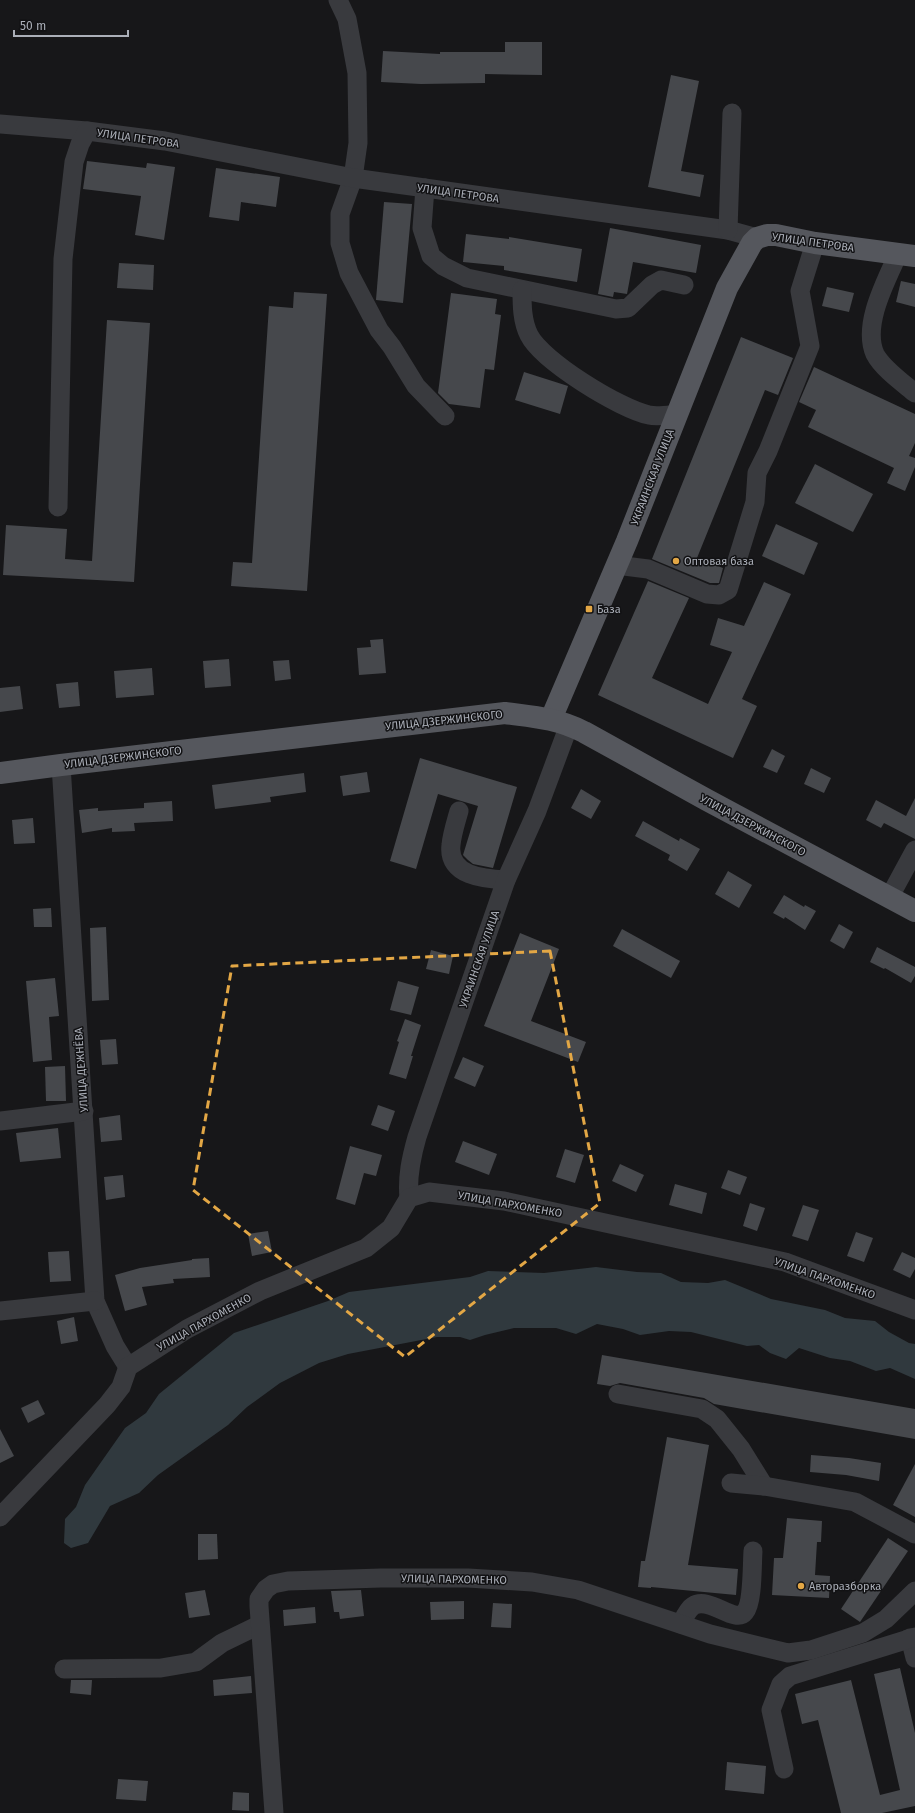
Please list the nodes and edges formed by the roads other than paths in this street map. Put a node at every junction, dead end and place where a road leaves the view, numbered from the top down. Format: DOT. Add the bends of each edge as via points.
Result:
graph roads {
  1 [pos="338,0"];
  2 [pos="732,113"];
  3 [pos="0,124"];
  4 [pos="87,132"];
  5 [pos="353,178"];
  6 [pos="425,188"];
  7 [pos="728,230"];
  8 [pos="757,238"];
  9 [pos="816,243"];
  10 [pos="906,255"];
  11 [pos="684,285"];
  12 [pos="522,290"];
  13 [pos="915,393"];
  14 [pos="677,414"];
  15 [pos="445,416"];
  16 [pos="58,508"];
  17 [pos="616,565"];
  18 [pos="560,722"];
  19 [pos="61,764"];
  20 [pos="0,773"];
  21 [pos="459,811"];
  22 [pos="915,850"];
  23 [pos="506,880"];
  24 [pos="889,898"];
  25 [pos="915,911"];
  26 [pos="84,1111"];
  27 [pos="0,1121"];
  28 [pos="409,1198"];
  29 [pos="95,1301"];
  30 [pos="915,1310"];
  31 [pos="0,1311"];
  32 [pos="128,1367"];
  33 [pos="618,1394"];
  34 [pos="731,1483"];
  35 [pos="764,1486"];
  36 [pos="0,1517"];
  37 [pos="915,1534"];
  38 [pos="753,1551"];
  39 [pos="915,1591"];
  40 [pos="681,1624"];
  41 [pos="259,1625"];
  42 [pos="913,1638"];
  43 [pos="915,1658"];
  44 [pos="64,1669"];
  45 [pos="784,1769"];
  46 [pos="274,1813"];
  1 -- 5 [label="street" via="346,19 357,73 358,143"];
  2 -- 7 [label="street"];
  3 -- 4 [label="street, УЛИЦА ПЕТРОВА"];
  4 -- 5 [label="street, УЛИЦА ПЕТРОВА" via="165,141"];
  4 -- 16 [label="street" via="74,162 63,259"];
  5 -- 6 [label="street, УЛИЦА ПЕТРОВА"];
  5 -- 15 [label="street" via="340,214 340,243 348,273 379,330 416,386"];
  6 -- 7 [label="street, УЛИЦА ПЕТРОВА"];
  6 -- 12 [label="street" via="422,228 431,256 442,266 467,278"];
  7 -- 8 [label="street, УЛИЦА ПЕТРОВА"];
  8 -- 9 [label="main road, УЛИЦА ПЕТРОВА" via="776,235"];
  8 -- 14 [label="main road, УКРАИНСКАЯ УЛИЦА" via="727,288"];
  9 -- 10 [label="main road, УЛИЦА ПЕТРОВА"];
  9 -- 17 [label="street" via="800,291 810,346 768,452 757,473 755,502 728,590 719,596 707,594 648,570"];
  10 -- 13 [label="street" via="880,295 871,332 875,355"];
  11 -- 12 [label="street" via="661,280 652,285 628,308 616,309"];
  12 -- 14 [label="street" via="523,316 529,335 541,350 588,386 628,406 650,415"];
  14 -- 17 [label="main road, УКРАИНСКАЯ УЛИЦА"];
  17 -- 18 [label="main road, УКРАИНСКАЯ УЛИЦА"];
  18 -- 19 [label="main road, УЛИЦА ДЗЕРЖИНСКОГО" via="505,713"];
  18 -- 23 [label="street, УКРАИНСКАЯ УЛИЦА" via="537,811"];
  18 -- 24 [label="main road, УЛИЦА ДЗЕРЖИНСКОГО"];
  19 -- 20 [label="main road, УЛИЦА ДЗЕРЖИНСКОГО"];
  19 -- 26 [label="street, УЛИЦА ДЕЖНЁВА"];
  21 -- 23 [label="street" via="450,846 452,860 460,869 479,878"];
  22 -- 24 [label="street"];
  23 -- 28 [label="street, УКРАИНСКАЯ УЛИЦА" via="417,1137 410,1162"];
  24 -- 25 [label="main road, УЛИЦА ДЗЕРЖИНСКОГО"];
  26 -- 27 [label="street"];
  26 -- 29 [label="street, УЛИЦА ДЕЖНЁВА"];
  28 -- 30 [label="street, УЛИЦА ПАРХОМЕНКО" via="429,1192 504,1201 785,1262"];
  28 -- 32 [label="street, УЛИЦА ПАРХОМЕНКО" via="391,1228 366,1248 260,1291 187,1329"];
  29 -- 31 [label="street"];
  29 -- 32 [label="street, УЛИЦА ДЕЖНЁВА" via="115,1346"];
  32 -- 36 [label="street" via="121,1388 107,1405"];
  33 -- 35 [label="street" via="702,1408 717,1419 741,1449"];
  34 -- 35 [label="street"];
  35 -- 37 [label="street" via="855,1502"];
  38 -- 40 [label="street" via="752,1582 745,1613 740,1616 714,1605 699,1604 692,1606"];
  39 -- 40 [label="street, УЛИЦА ПАРХОМЕНКО" via="886,1619 863,1633 811,1650 788,1653 710,1634"];
  40 -- 41 [label="street, УЛИЦА ПАРХОМЕНКО" via="578,1590 532,1582 468,1578 288,1581 273,1584 262,1592 259,1598"];
  41 -- 44 [label="street" via="222,1642 196,1662 161,1668"];
  41 -- 46 [label="street, УЛИЦА ПАРХОМЕНКО"];
  42 -- 43 [label="street"];
  42 -- 45 [label="street" via="790,1676 781,1684 771,1710"];
}
